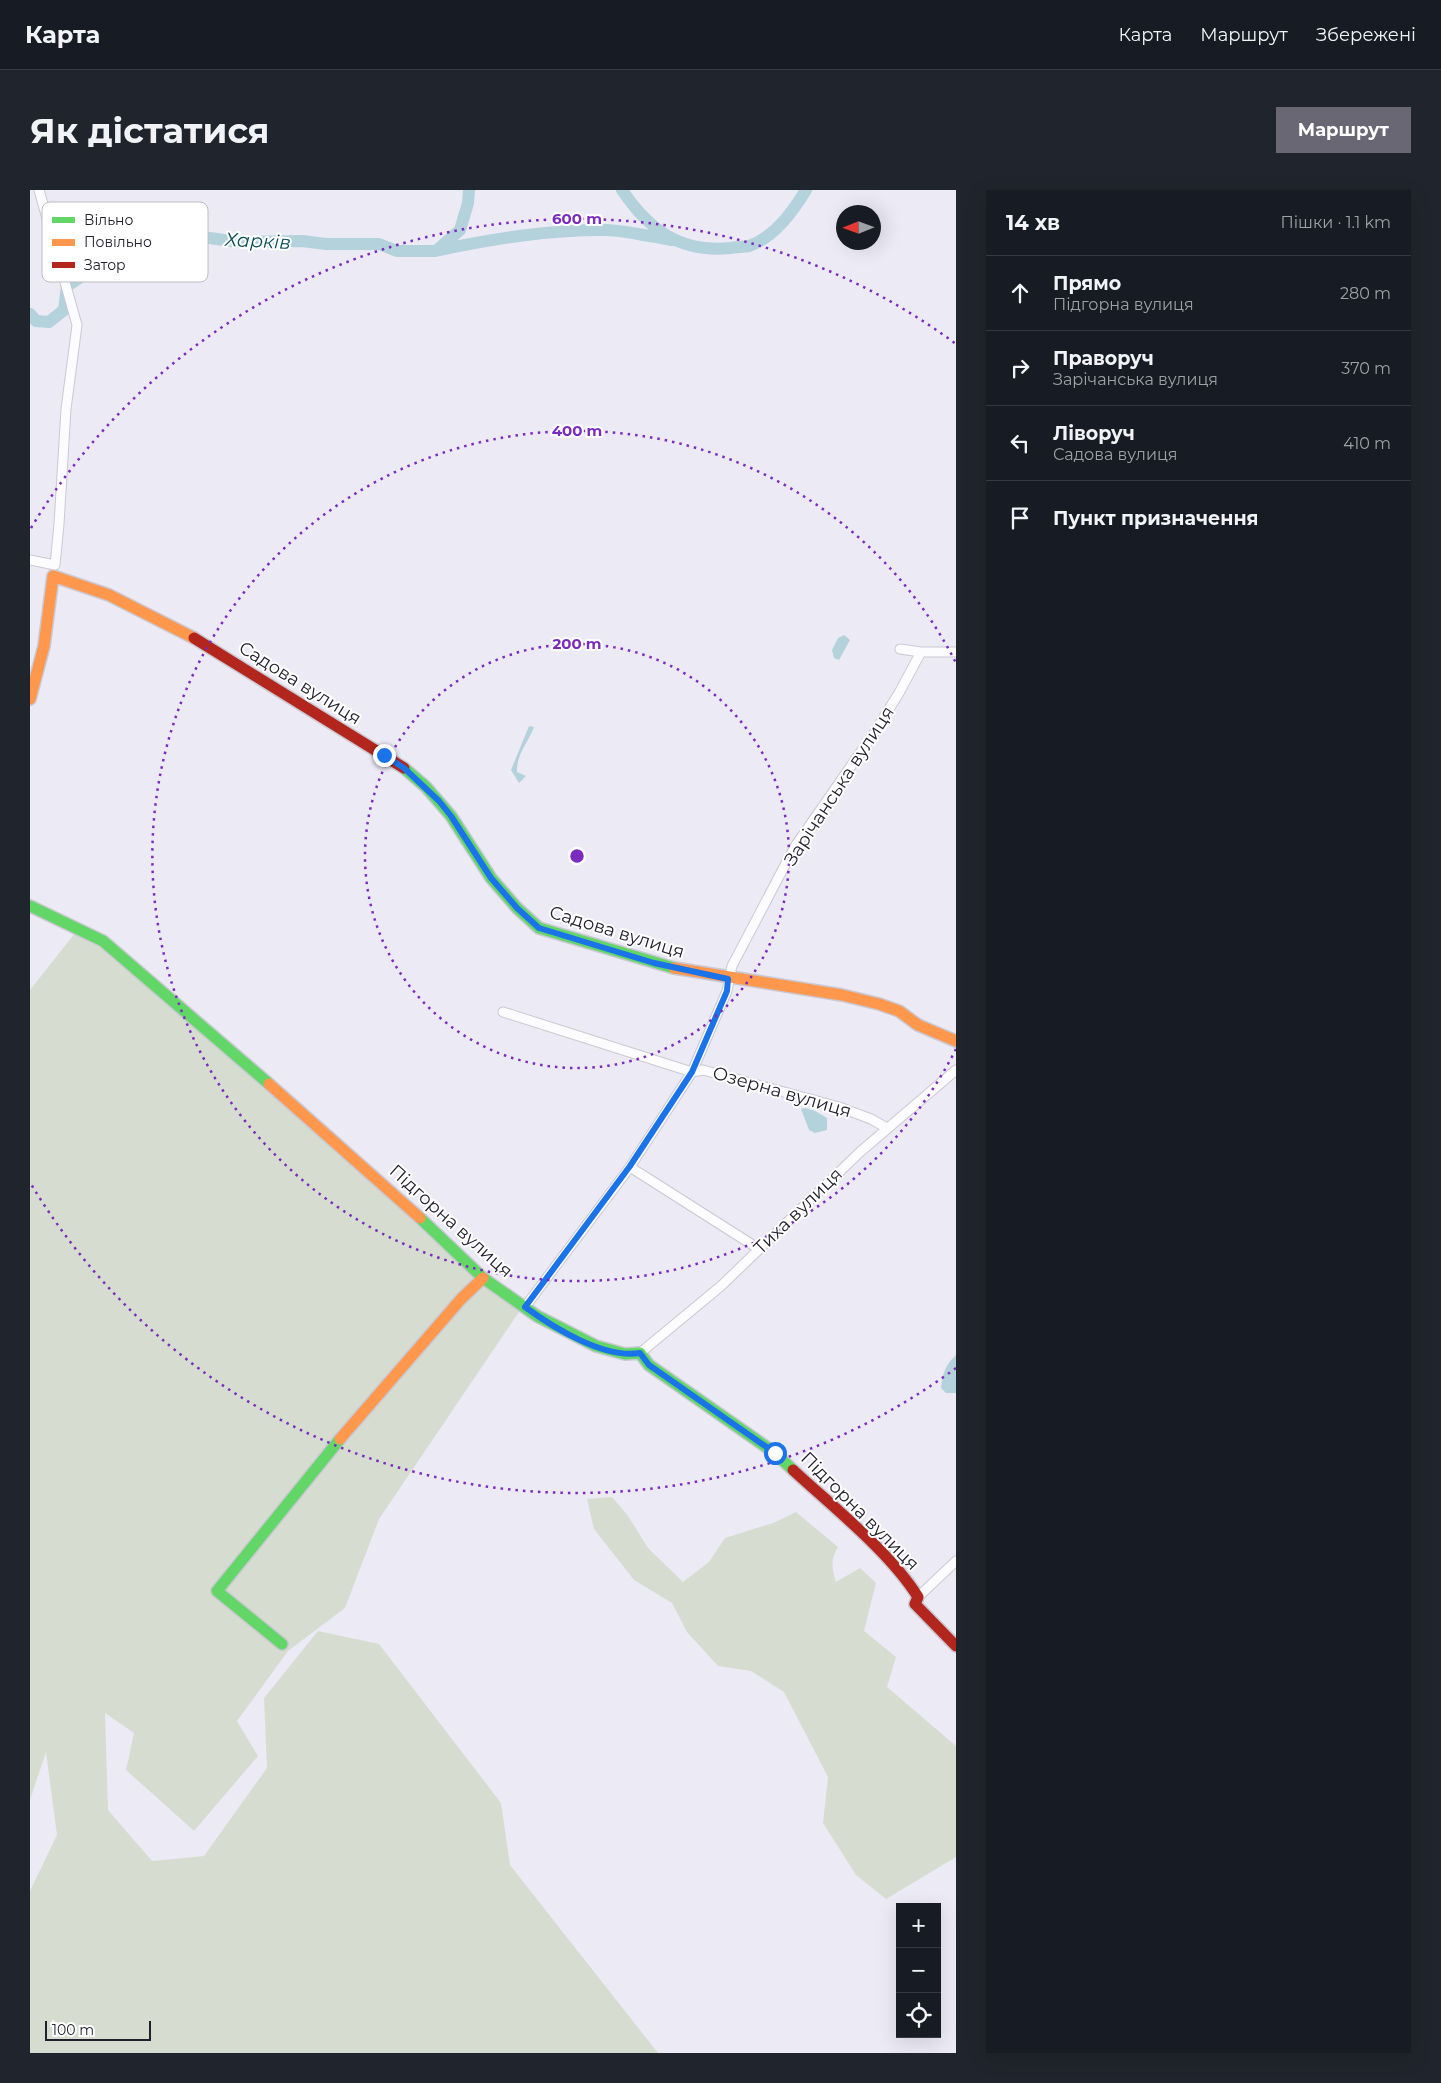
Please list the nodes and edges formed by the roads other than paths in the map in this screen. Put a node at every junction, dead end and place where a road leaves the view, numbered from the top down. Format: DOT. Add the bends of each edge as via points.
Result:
graph roads {
  1 [pos="66,282"];
  2 [pos="30,560"];
  3 [pos="54,571"];
  4 [pos="900,649"];
  5 [pos="921,652"];
  6 [pos="956,652"];
  7 [pos="30,699"];
  8 [pos="30,906"];
  9 [pos="728,979"];
  10 [pos="503,1012"];
  11 [pos="956,1041"];
  12 [pos="956,1070"];
  13 [pos="692,1072"];
  14 [pos="887,1128"];
  15 [pos="630,1166"];
  16 [pos="759,1249"];
  17 [pos="483,1278"];
  18 [pos="525,1307"];
  19 [pos="640,1353"];
  20 [pos="956,1561"];
  21 [pos="918,1597"];
  22 [pos="282,1644"];
  23 [pos="956,1646"];
  1 -- 3 [label="street" via="77,325 66,409 60,524"];
  2 -- 3 [label="street, Садова вулиця"];
  3 -- 7 [label="street" via="44,646"];
  3 -- 9 [label="street, Садова вулиця" via="141,608 404,768 451,816 491,878 539,928 654,963"];
  4 -- 5 [label="street"];
  5 -- 6 [label="street"];
  5 -- 9 [label="street, Зарічанська вулиця" via="900,693 796,845"];
  8 -- 17 [label="street, Підгорна вулиця" via="103,941 398,1197"];
  9 -- 11 [label="street, Садова вулиця" via="842,995 879,1004"];
  9 -- 13 [label="street, Зарічанська вулиця" via="727,991"];
  10 -- 13 [label="street, Озерна вулиця"];
  12 -- 14 [label="street, Тиха вулиця"];
  13 -- 14 [label="street, Озерна вулиця" via="704,1070 839,1107"];
  13 -- 15 [label="street, Зарічанська вулиця"];
  14 -- 16 [label="street, Тиха вулиця"];
  15 -- 16 [label="street"];
  15 -- 18 [label="street, Зарічанська вулиця"];
  16 -- 19 [label="street, Тиха вулиця" via="721,1286"];
  17 -- 18 [label="street, Підгорна вулиця"];
  17 -- 22 [label="street" via="461,1299 325,1457 217,1591"];
  18 -- 19 [label="street, Підгорна вулиця" via="596,1346 625,1354"];
  19 -- 21 [label="street, Підгорна вулиця" via="649,1365 775,1453 872,1544"];
  20 -- 21 [label="street"];
  21 -- 23 [label="street, Підгорна вулиця" via="915,1604"];
}
